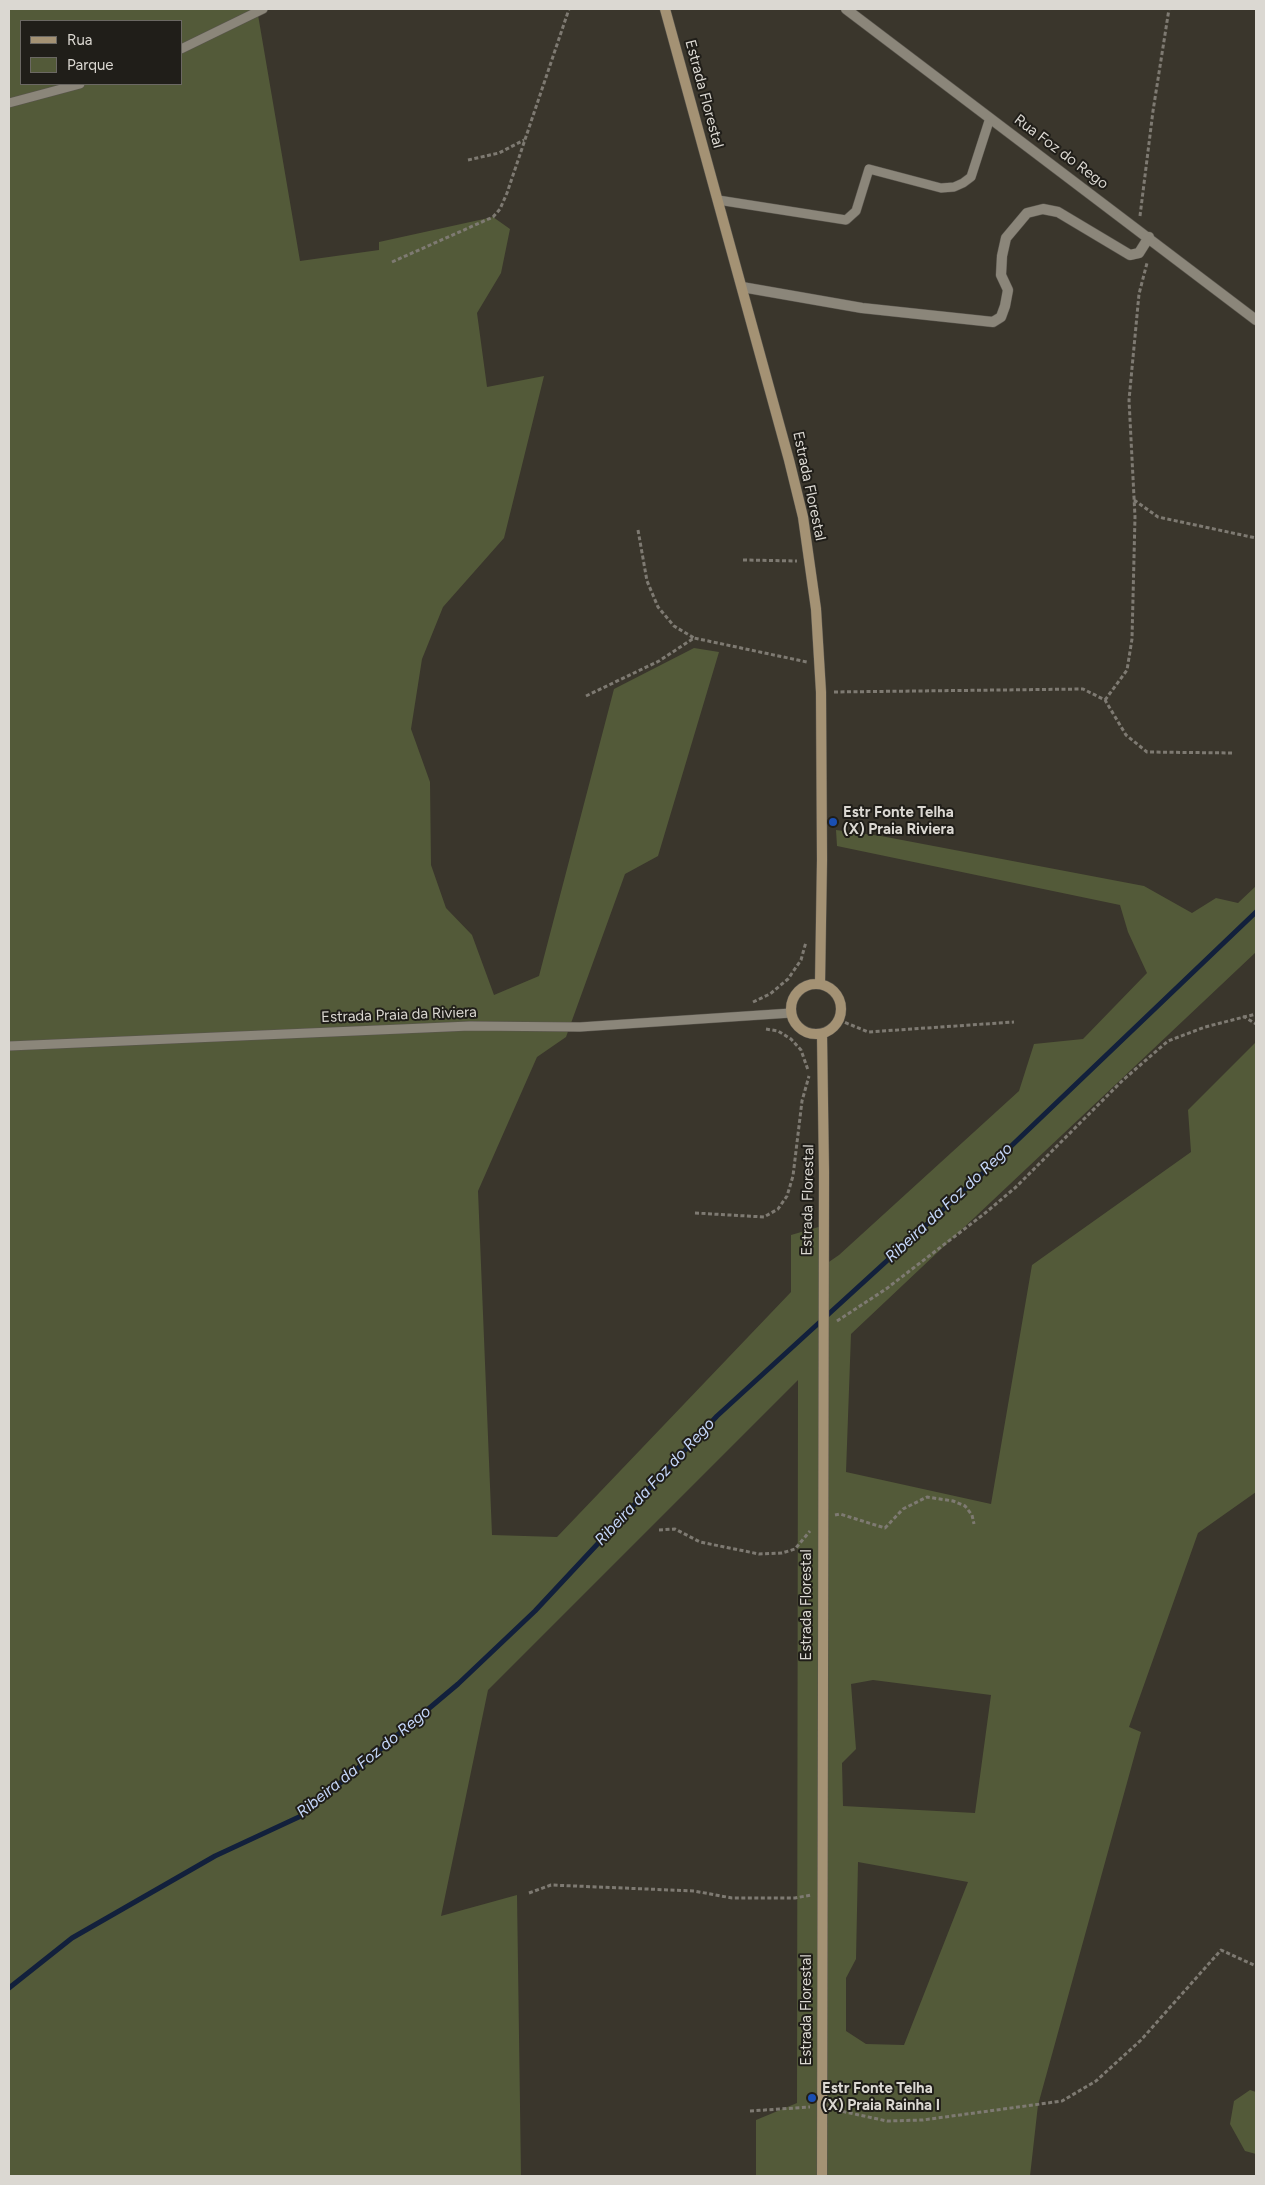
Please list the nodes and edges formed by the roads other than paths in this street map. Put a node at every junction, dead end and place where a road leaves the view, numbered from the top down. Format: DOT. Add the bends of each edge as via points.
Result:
graph roads {
  1 [pos="264,9"];
  2 [pos="665,9"];
  3 [pos="846,9"];
  4 [pos="182,49"];
  5 [pos="76,85"];
  6 [pos="9,103"];
  7 [pos="990,118"];
  8 [pos="718,200"];
  9 [pos="1151,239"];
  10 [pos="742,287"];
  11 [pos="1256,320"];
  12 [pos="820,984"];
  13 [pos="791,1013"];
  14 [pos="822,1034"];
  15 [pos="9,1046"];
  16 [pos="822,2176"];
  1 -- 4 [label="lane"];
  2 -- 8 [label="main road, Estrada Florestal"];
  3 -- 7 [label="street, Rua Foz do Rego"];
  5 -- 6 [label="lane"];
  7 -- 8 [label="lane" via="971,177 964,183 941,188 869,169 856,211 846,220"];
  7 -- 9 [label="street, Rua Foz do Rego"];
  8 -- 10 [label="main road, Estrada Florestal"];
  9 -- 10 [label="street" via="1139,253 1130,255 1058,212 1028,213 1006,238 1001,275 1008,290 1000,318 993,322 862,308"];
  9 -- 11 [label="street, Rua Foz do Rego"];
  10 -- 12 [label="main road, Estrada Florestal" via="789,460 802,517 816,609 814,663 821,692"];
  12 -- 13 [label="main road" via="808,985 798,991 792,1001"];
  12 -- 14 [label="main road" via="834,991 841,1005 839,1020"];
  13 -- 14 [label="main road" via="802,1030"];
  13 -- 15 [label="lane, Estrada Praia da Riviera" via="580,1027 460,1026"];
  14 -- 16 [label="main road, Estrada Florestal"];
}
